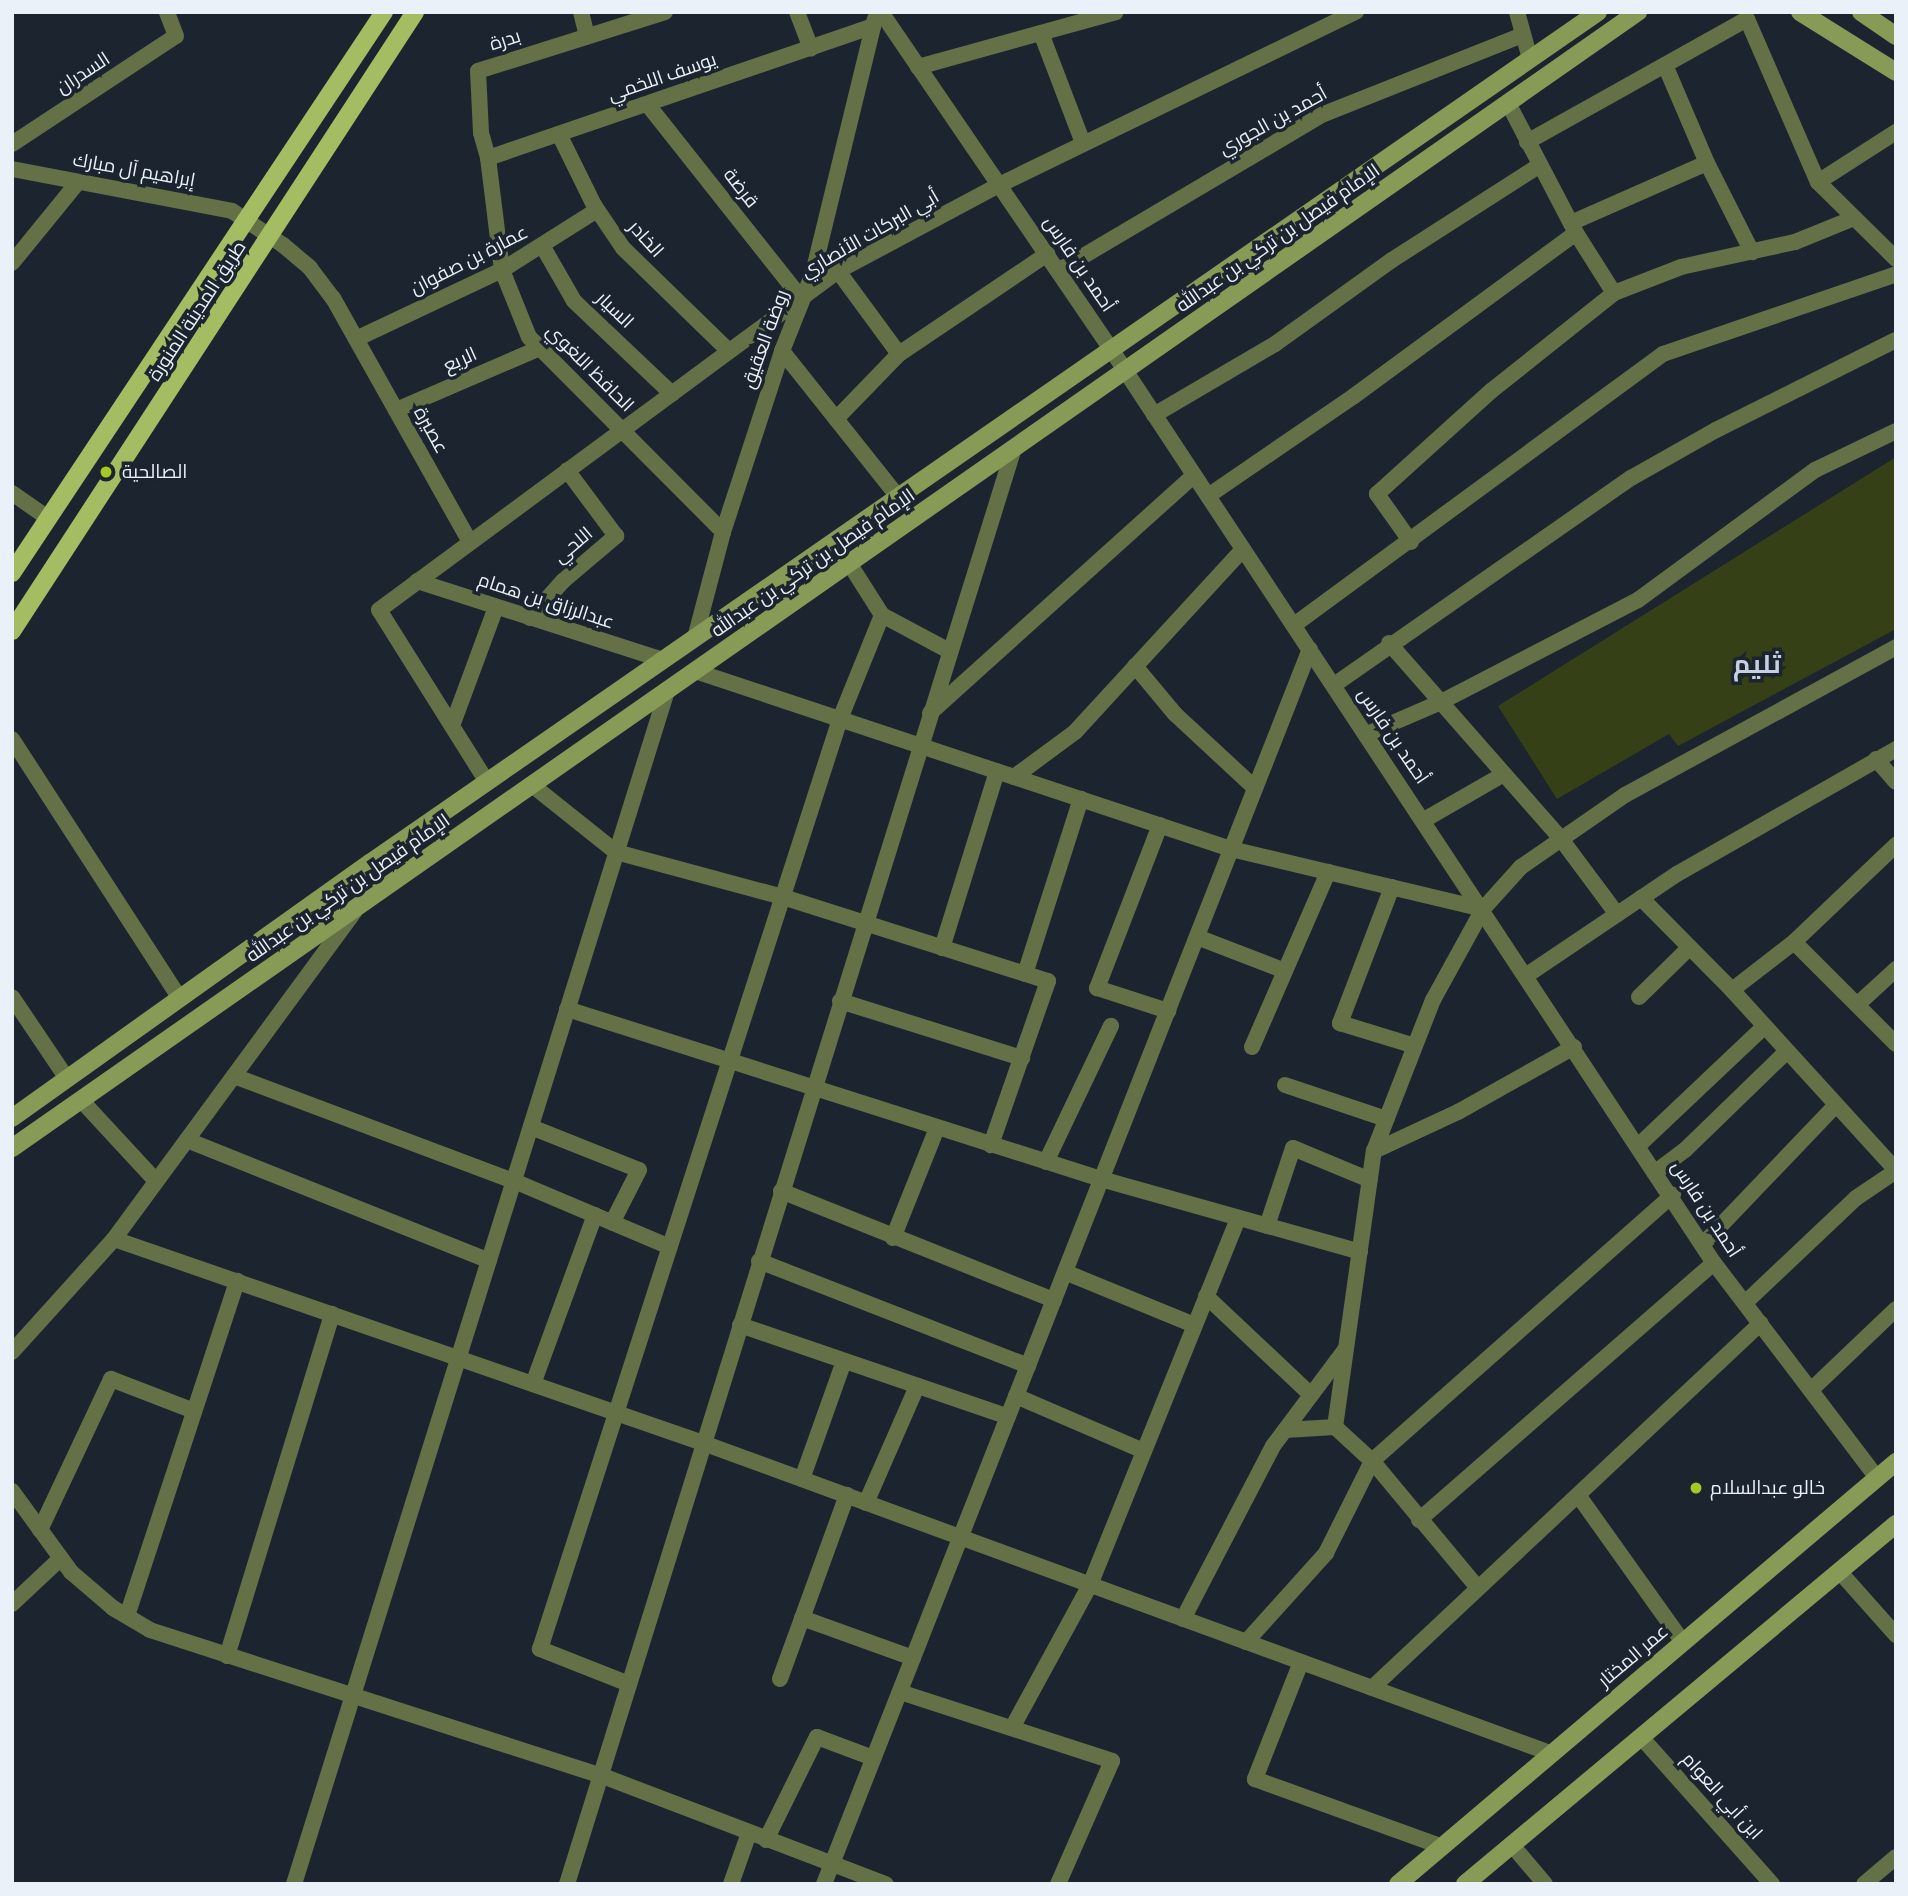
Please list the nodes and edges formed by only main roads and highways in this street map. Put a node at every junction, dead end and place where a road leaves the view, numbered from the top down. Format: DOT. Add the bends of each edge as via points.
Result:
graph roads {
  1 [pos="384,12"];
  2 [pos="415,12"];
  3 [pos="1598,12"];
  4 [pos="1638,12"];
  5 [pos="1800,12"];
  6 [pos="1861,12"];
  7 [pos="1896,36"];
  8 [pos="1896,72"];
  9 [pos="12,573"];
  10 [pos="12,631"];
  11 [pos="12,1118"];
  12 [pos="12,1148"];
  13 [pos="1896,1462"];
  14 [pos="1896,1524"];
  15 [pos="1398,1884"];
  16 [pos="1465,1884"];
  1 -- 9 [label="main road, طريق المدينة المنورة"];
  2 -- 10 [label="main road, طريق المدينة المنورة"];
  3 -- 11 [label="main road, الإمام فيصل بن تركي بن عبدالله" via="486,782"];
  4 -- 12 [label="main road, الإمام فيصل بن تركي بن عبدالله"];
  5 -- 8 [label="main road"];
  6 -- 7 [label="main road"];
  13 -- 15 [label="main road, عمر المختار"];
  14 -- 16 [label="main road"];
}
